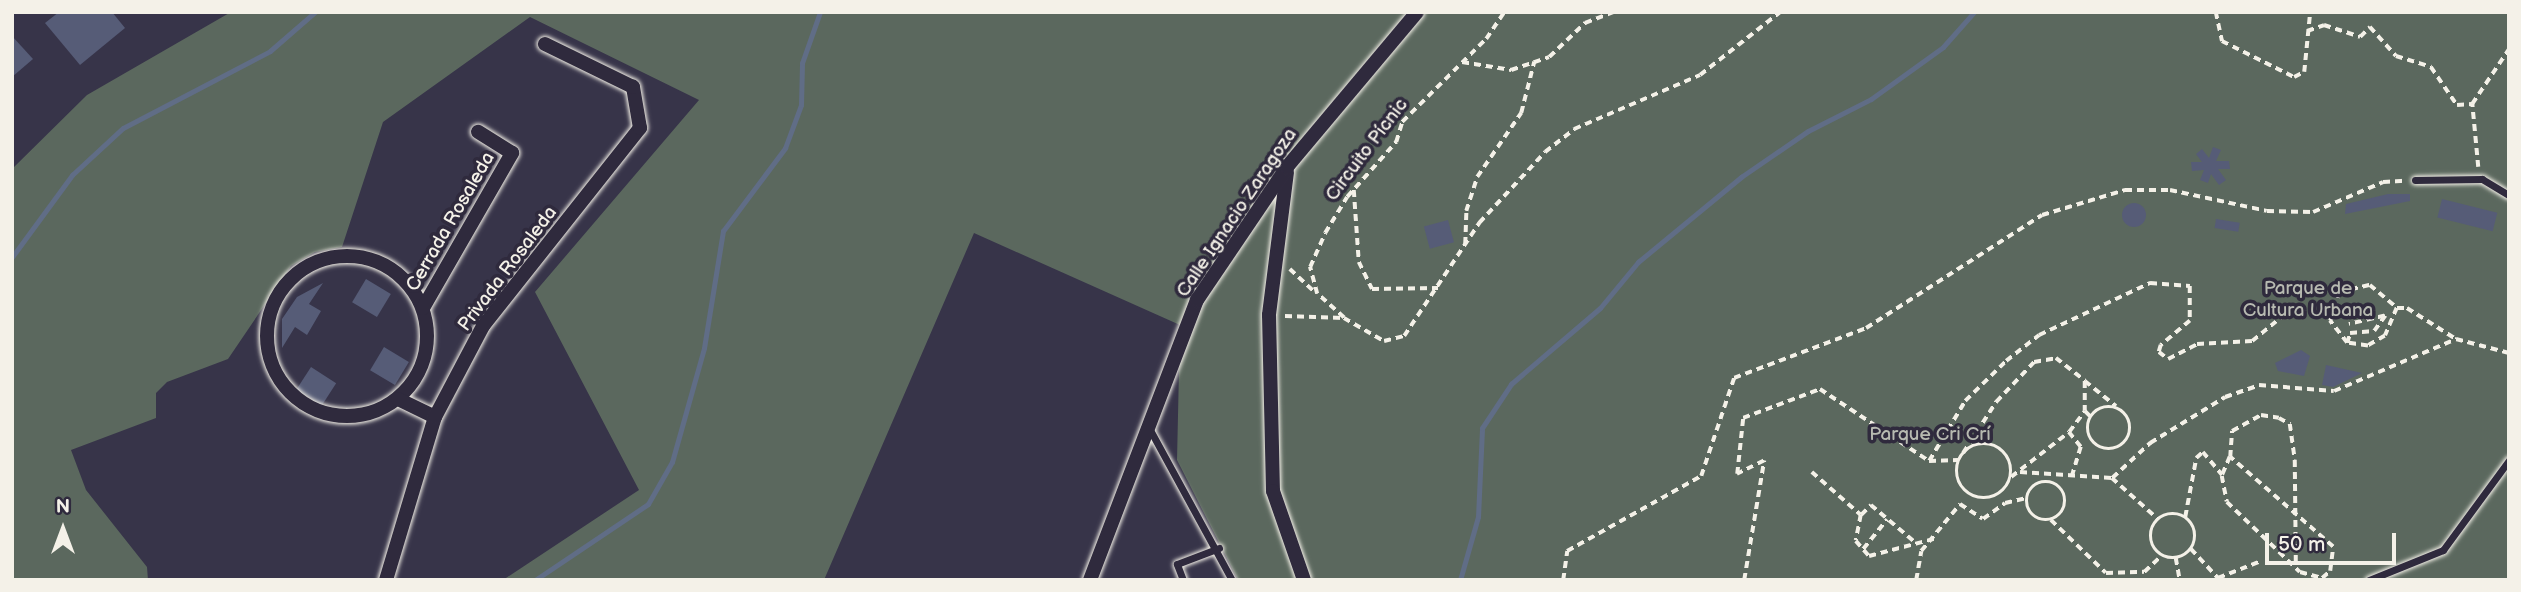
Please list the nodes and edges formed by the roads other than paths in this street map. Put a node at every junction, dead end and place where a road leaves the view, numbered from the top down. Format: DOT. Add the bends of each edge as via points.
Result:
graph roads {
  1 [pos="1417,12"];
  2 [pos="545,44"];
  3 [pos="478,132"];
  4 [pos="1287,167"];
  5 [pos="2414,180"];
  6 [pos="2509,195"];
  7 [pos="423,308"];
  8 [pos="398,399"];
  9 [pos="435,417"];
  10 [pos="1149,428"];
  11 [pos="2509,460"];
  12 [pos="1219,548"];
  13 [pos="386,580"];
  14 [pos="1090,580"];
  15 [pos="1183,580"];
  16 [pos="1232,580"];
  17 [pos="1304,580"];
  18 [pos="2369,580"];
  1 -- 4 [label="street, Calle Ignacio Zaragoza"];
  2 -- 9 [label="street, Privada Rosaleda" via="633,86 640,128 483,326"];
  3 -- 7 [label="street, Cerrada Rosaleda" via="512,153"];
  4 -- 10 [label="street, Calle Ignacio Zaragoza" via="1197,300"];
  4 -- 17 [label="street" via="1269,315 1273,491"];
  5 -- 6 [label="lane" via="2482,179"];
  7 -- 8 [label="street, Cerrada Rosaleda" via="426,357"];
  7 -- 8 [label="street, Cerrada Rosaleda" via="392,269 343,256 296,273 269,315 271,365 303,404 351,417"];
  8 -- 9 [label="street"];
  9 -- 13 [label="street, Privada Rosaleda"];
  10 -- 12 [label="lane"];
  10 -- 14 [label="street, Calle Ignacio Zaragoza"];
  11 -- 18 [label="lane" via="2443,550"];
  12 -- 15 [label="lane" via="1177,565"];
  12 -- 16 [label="lane"];
}
